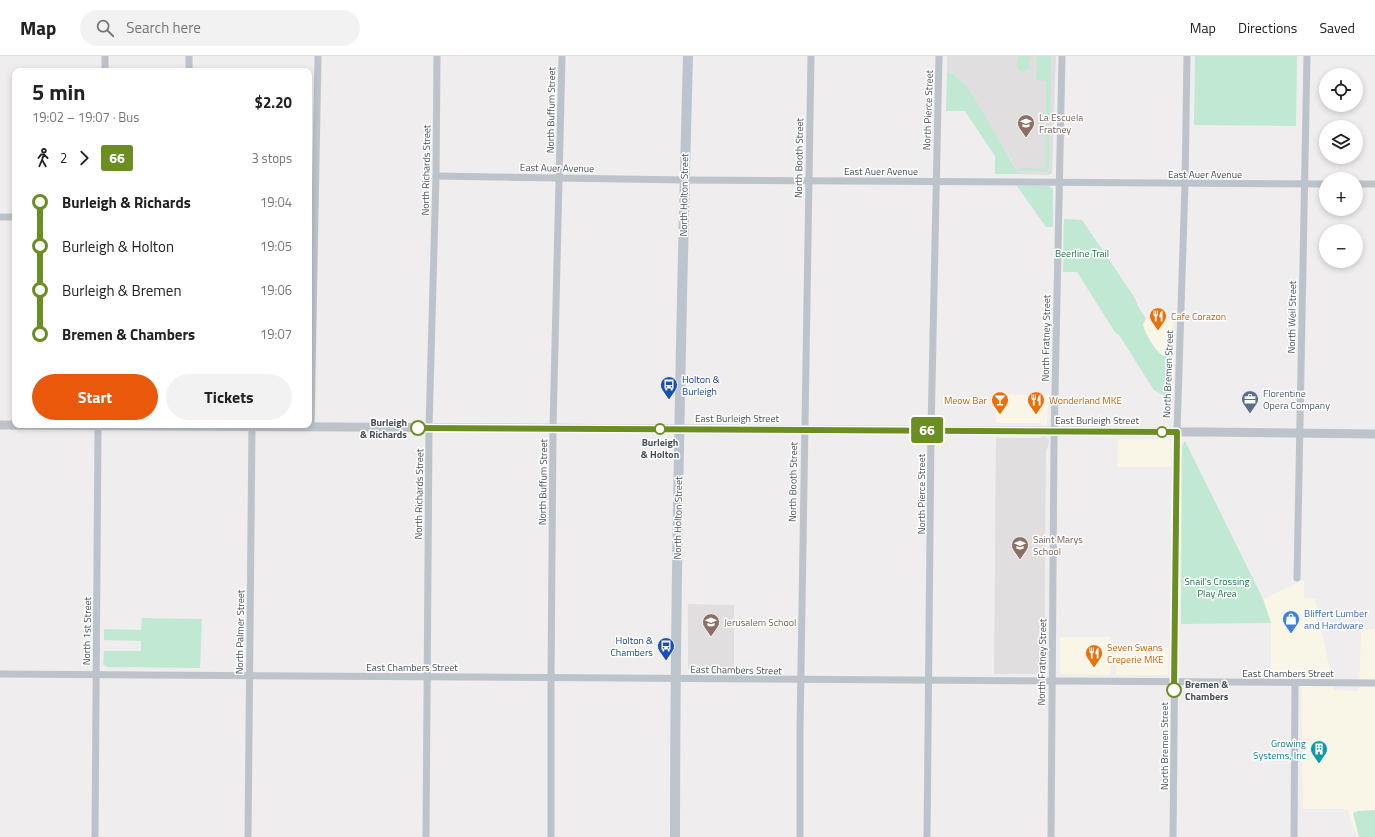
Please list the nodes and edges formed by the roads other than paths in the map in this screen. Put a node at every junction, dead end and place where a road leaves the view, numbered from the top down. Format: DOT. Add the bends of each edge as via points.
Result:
graph roads {
  1 [pos="105,56"];
  2 [pos="189,56"];
  3 [pos="318,56"];
  4 [pos="437,56"];
  5 [pos="562,56"];
  6 [pos="688,56"];
  7 [pos="811,56"];
  8 [pos="939,56"];
  9 [pos="1062,56"];
  10 [pos="1187,56"];
  11 [pos="1307,56"];
  12 [pos="105,68"];
  13 [pos="189,68"];
  14 [pos="436,176"];
  15 [pos="559,178"];
  16 [pos="685,180"];
  17 [pos="808,180"];
  18 [pos="936,181"];
  19 [pos="1060,182"];
  20 [pos="1185,184"];
  21 [pos="1304,184"];
  22 [pos="1319,184"];
  23 [pos="1363,184"];
  24 [pos="1375,184"];
  25 [pos="0,217"];
  26 [pos="12,217"];
  27 [pos="312,388"];
  28 [pos="0,425"];
  29 [pos="12,425"];
  30 [pos="312,427"];
  31 [pos="98,428"];
  32 [pos="252,428"];
  33 [pos="429,428"];
  34 [pos="553,428"];
  35 [pos="680,429"];
  36 [pos="804,430"];
  37 [pos="931,430"];
  38 [pos="1054,431"];
  39 [pos="1177,432"];
  40 [pos="1299,434"];
  41 [pos="1375,434"];
  42 [pos="1297,578"];
  43 [pos="0,674"];
  44 [pos="96,676"];
  45 [pos="249,677"];
  46 [pos="426,677"];
  47 [pos="551,678"];
  48 [pos="675,679"];
  49 [pos="801,680"];
  50 [pos="928,681"];
  51 [pos="1052,681"];
  52 [pos="1174,682"];
  53 [pos="1295,683"];
  54 [pos="1375,684"];
  55 [pos="95,837"];
  56 [pos="248,837"];
  57 [pos="426,837"];
  58 [pos="551,837"];
  59 [pos="675,837"];
  60 [pos="800,837"];
  61 [pos="927,837"];
  62 [pos="1050,837"];
  63 [pos="1173,837"];
  64 [pos="1294,837"];
  1 -- 12 [label="street"];
  2 -- 13 [label="street"];
  3 -- 27 [label="street"];
  4 -- 14 [label="street, North Richards Street"];
  5 -- 15 [label="street, North Buffum Street"];
  6 -- 16 [label="main road, North Holton Street"];
  7 -- 17 [label="street, North Booth Street"];
  8 -- 18 [label="street, North Pierce Street"];
  9 -- 19 [label="street, North Fratney Street"];
  10 -- 20 [label="street, North Bremen Street"];
  11 -- 21 [label="street, North Weil Street"];
  14 -- 15 [label="street, East Auer Avenue"];
  14 -- 33 [label="street, North Richards Street"];
  15 -- 16 [label="street, East Auer Avenue"];
  15 -- 34 [label="street, North Buffum Street"];
  16 -- 17 [label="street, East Auer Avenue"];
  16 -- 35 [label="main road, North Holton Street"];
  17 -- 18 [label="street, East Auer Avenue"];
  17 -- 36 [label="street, North Booth Street"];
  18 -- 19 [label="street, East Auer Avenue"];
  18 -- 37 [label="street, North Pierce Street"];
  19 -- 20 [label="street, East Auer Avenue"];
  19 -- 38 [label="street, North Fratney Street"];
  20 -- 21 [label="street, East Auer Avenue"];
  20 -- 39 [label="street, North Bremen Street"];
  21 -- 22 [label="street, East Auer Avenue"];
  21 -- 40 [label="street, North Weil Street"];
  23 -- 24 [label="street"];
  25 -- 26 [label="street"];
  28 -- 29 [label="street, East Burleigh Street"];
  30 -- 33 [label="street, East Burleigh Street"];
  31 -- 44 [label="street, North 1st Street"];
  32 -- 45 [label="street, North Palmer Street"];
  33 -- 34 [label="street, East Burleigh Street"];
  33 -- 46 [label="street, North Richards Street"];
  34 -- 35 [label="street, East Burleigh Street"];
  34 -- 47 [label="street, North Buffum Street"];
  35 -- 36 [label="street, East Burleigh Street"];
  35 -- 48 [label="main road, North Holton Street"];
  36 -- 37 [label="street, East Burleigh Street"];
  36 -- 49 [label="street, North Booth Street"];
  37 -- 38 [label="street, East Burleigh Street"];
  37 -- 50 [label="street, North Pierce Street"];
  38 -- 39 [label="street, East Burleigh Street"];
  38 -- 51 [label="street, North Fratney Street"];
  39 -- 40 [label="street, East Burleigh Street"];
  39 -- 52 [label="street, North Bremen Street"];
  40 -- 41 [label="street, East Burleigh Street"];
  40 -- 42 [label="street, North Weil Street"];
  43 -- 44 [label="street, East Chambers Street"];
  44 -- 45 [label="street, East Chambers Street"];
  44 -- 55 [label="street, North 1st Street"];
  45 -- 46 [label="street, East Chambers Street"];
  45 -- 56 [label="street, North Palmer Street"];
  46 -- 47 [label="street, East Chambers Street"];
  46 -- 57 [label="street, North Richards Street"];
  47 -- 48 [label="street, East Chambers Street"];
  47 -- 58 [label="street, North Buffum Street"];
  48 -- 49 [label="street, East Chambers Street"];
  48 -- 59 [label="main road, North Holton Street"];
  49 -- 50 [label="street, East Chambers Street"];
  49 -- 60 [label="street, North Booth Street"];
  50 -- 51 [label="street, East Chambers Street"];
  50 -- 61 [label="street, North Pierce Street"];
  51 -- 52 [label="street, East Chambers Street"];
  51 -- 62 [label="street, North Fratney Street"];
  52 -- 53 [label="street, East Chambers Street"];
  52 -- 63 [label="street, North Bremen Street"];
  53 -- 54 [label="street, East Chambers Street"];
  53 -- 64 [label="street"];
}
